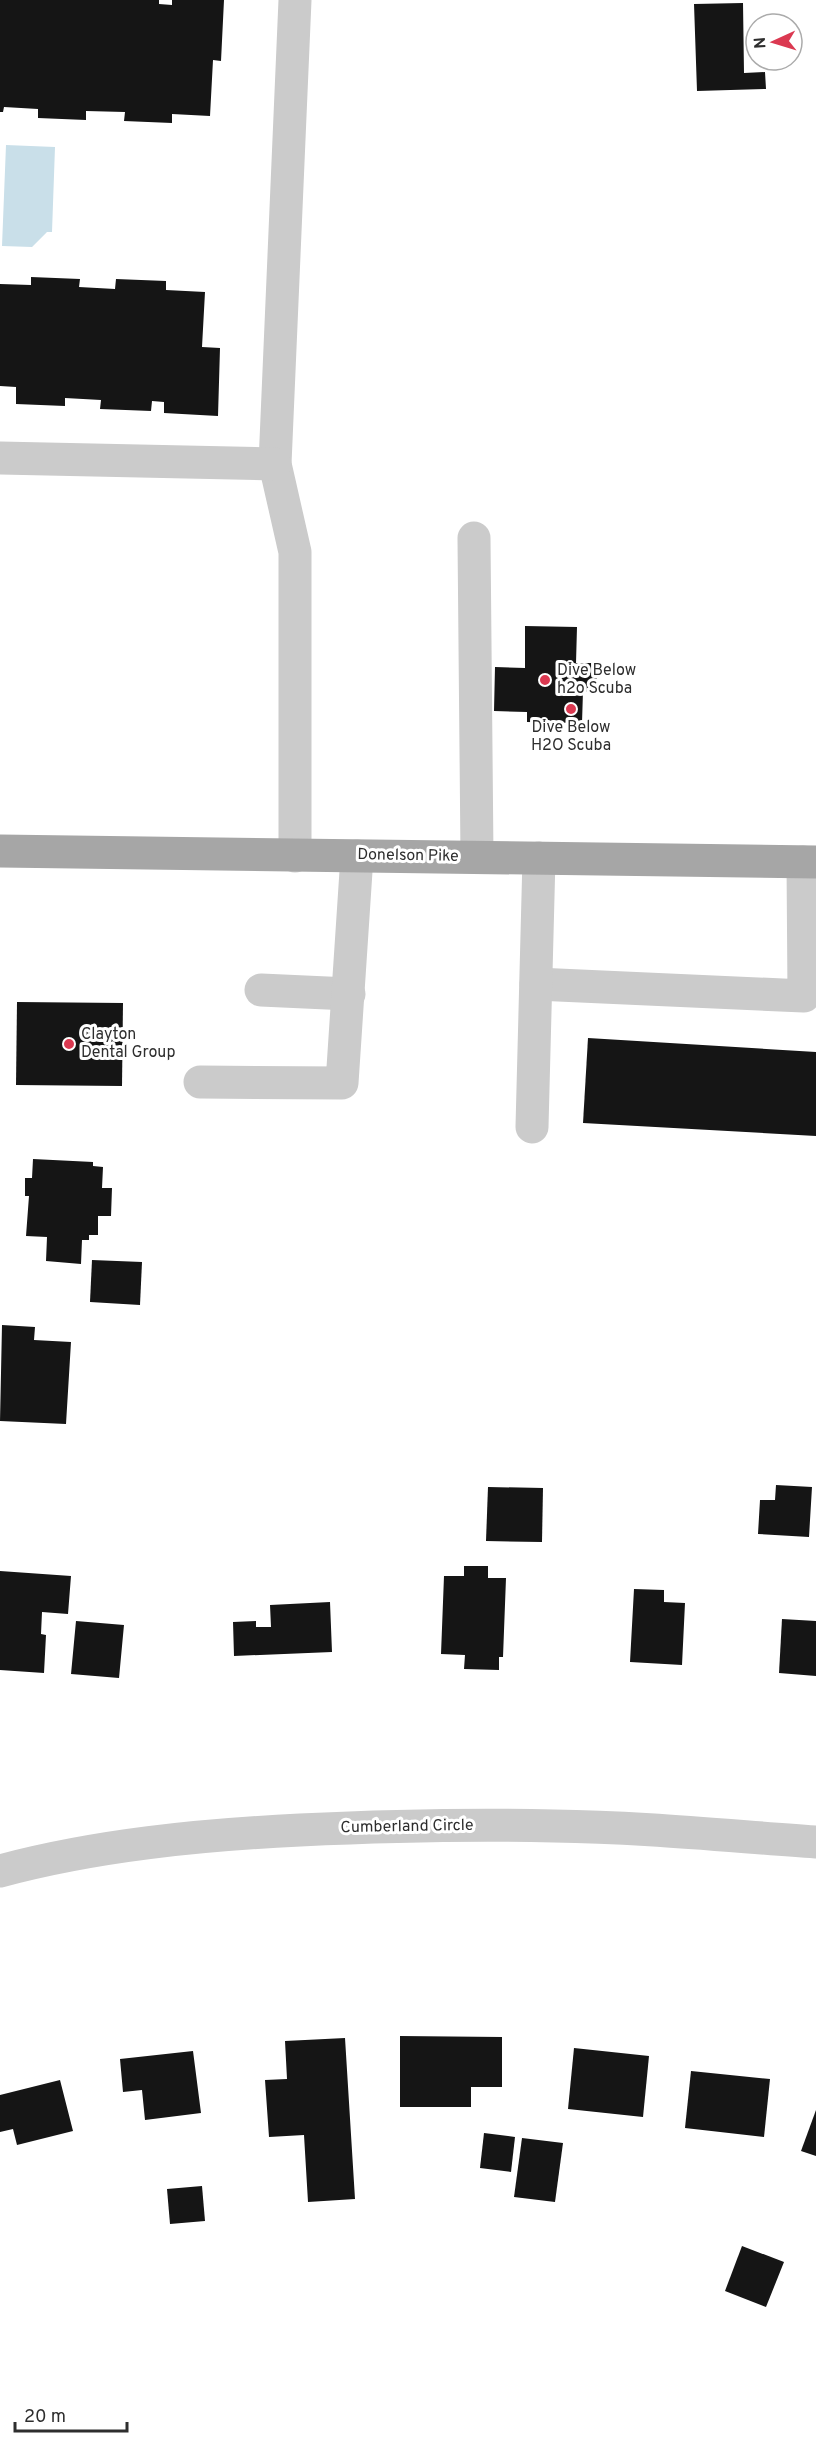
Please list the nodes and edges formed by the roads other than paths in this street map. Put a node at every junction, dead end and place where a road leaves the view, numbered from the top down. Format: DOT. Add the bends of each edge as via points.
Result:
graph roads {
  1 [pos="294,0"];
  2 [pos="0,458"];
  3 [pos="275,464"];
  4 [pos="474,538"];
  5 [pos="0,851"];
  6 [pos="295,856"];
  7 [pos="357,856"];
  8 [pos="477,857"];
  9 [pos="539,858"];
  10 [pos="810,862"];
  11 [pos="536,984"];
  12 [pos="261,990"];
  13 [pos="349,994"];
  14 [pos="200,1082"];
  15 [pos="532,1127"];
  16 [pos="816,1842"];
  17 [pos="0,1871"];
  1 -- 3 [label="street"];
  2 -- 3 [label="street"];
  3 -- 6 [label="street" via="295,552"];
  4 -- 8 [label="street"];
  5 -- 6 [label="main road, Donelson Pike"];
  6 -- 7 [label="main road, Donelson Pike"];
  7 -- 8 [label="main road, Donelson Pike"];
  7 -- 13 [label="street"];
  8 -- 9 [label="main road, Donelson Pike"];
  9 -- 10 [label="main road, Donelson Pike"];
  9 -- 11 [label="street"];
  10 -- 11 [label="street" via="804,996"];
  11 -- 15 [label="street"];
  12 -- 13 [label="street"];
  13 -- 14 [label="street" via="342,1083"];
  16 -- 17 [label="street, Cumberland Circle" via="556,1826 331,1829 225,1834 161,1842"];
}
